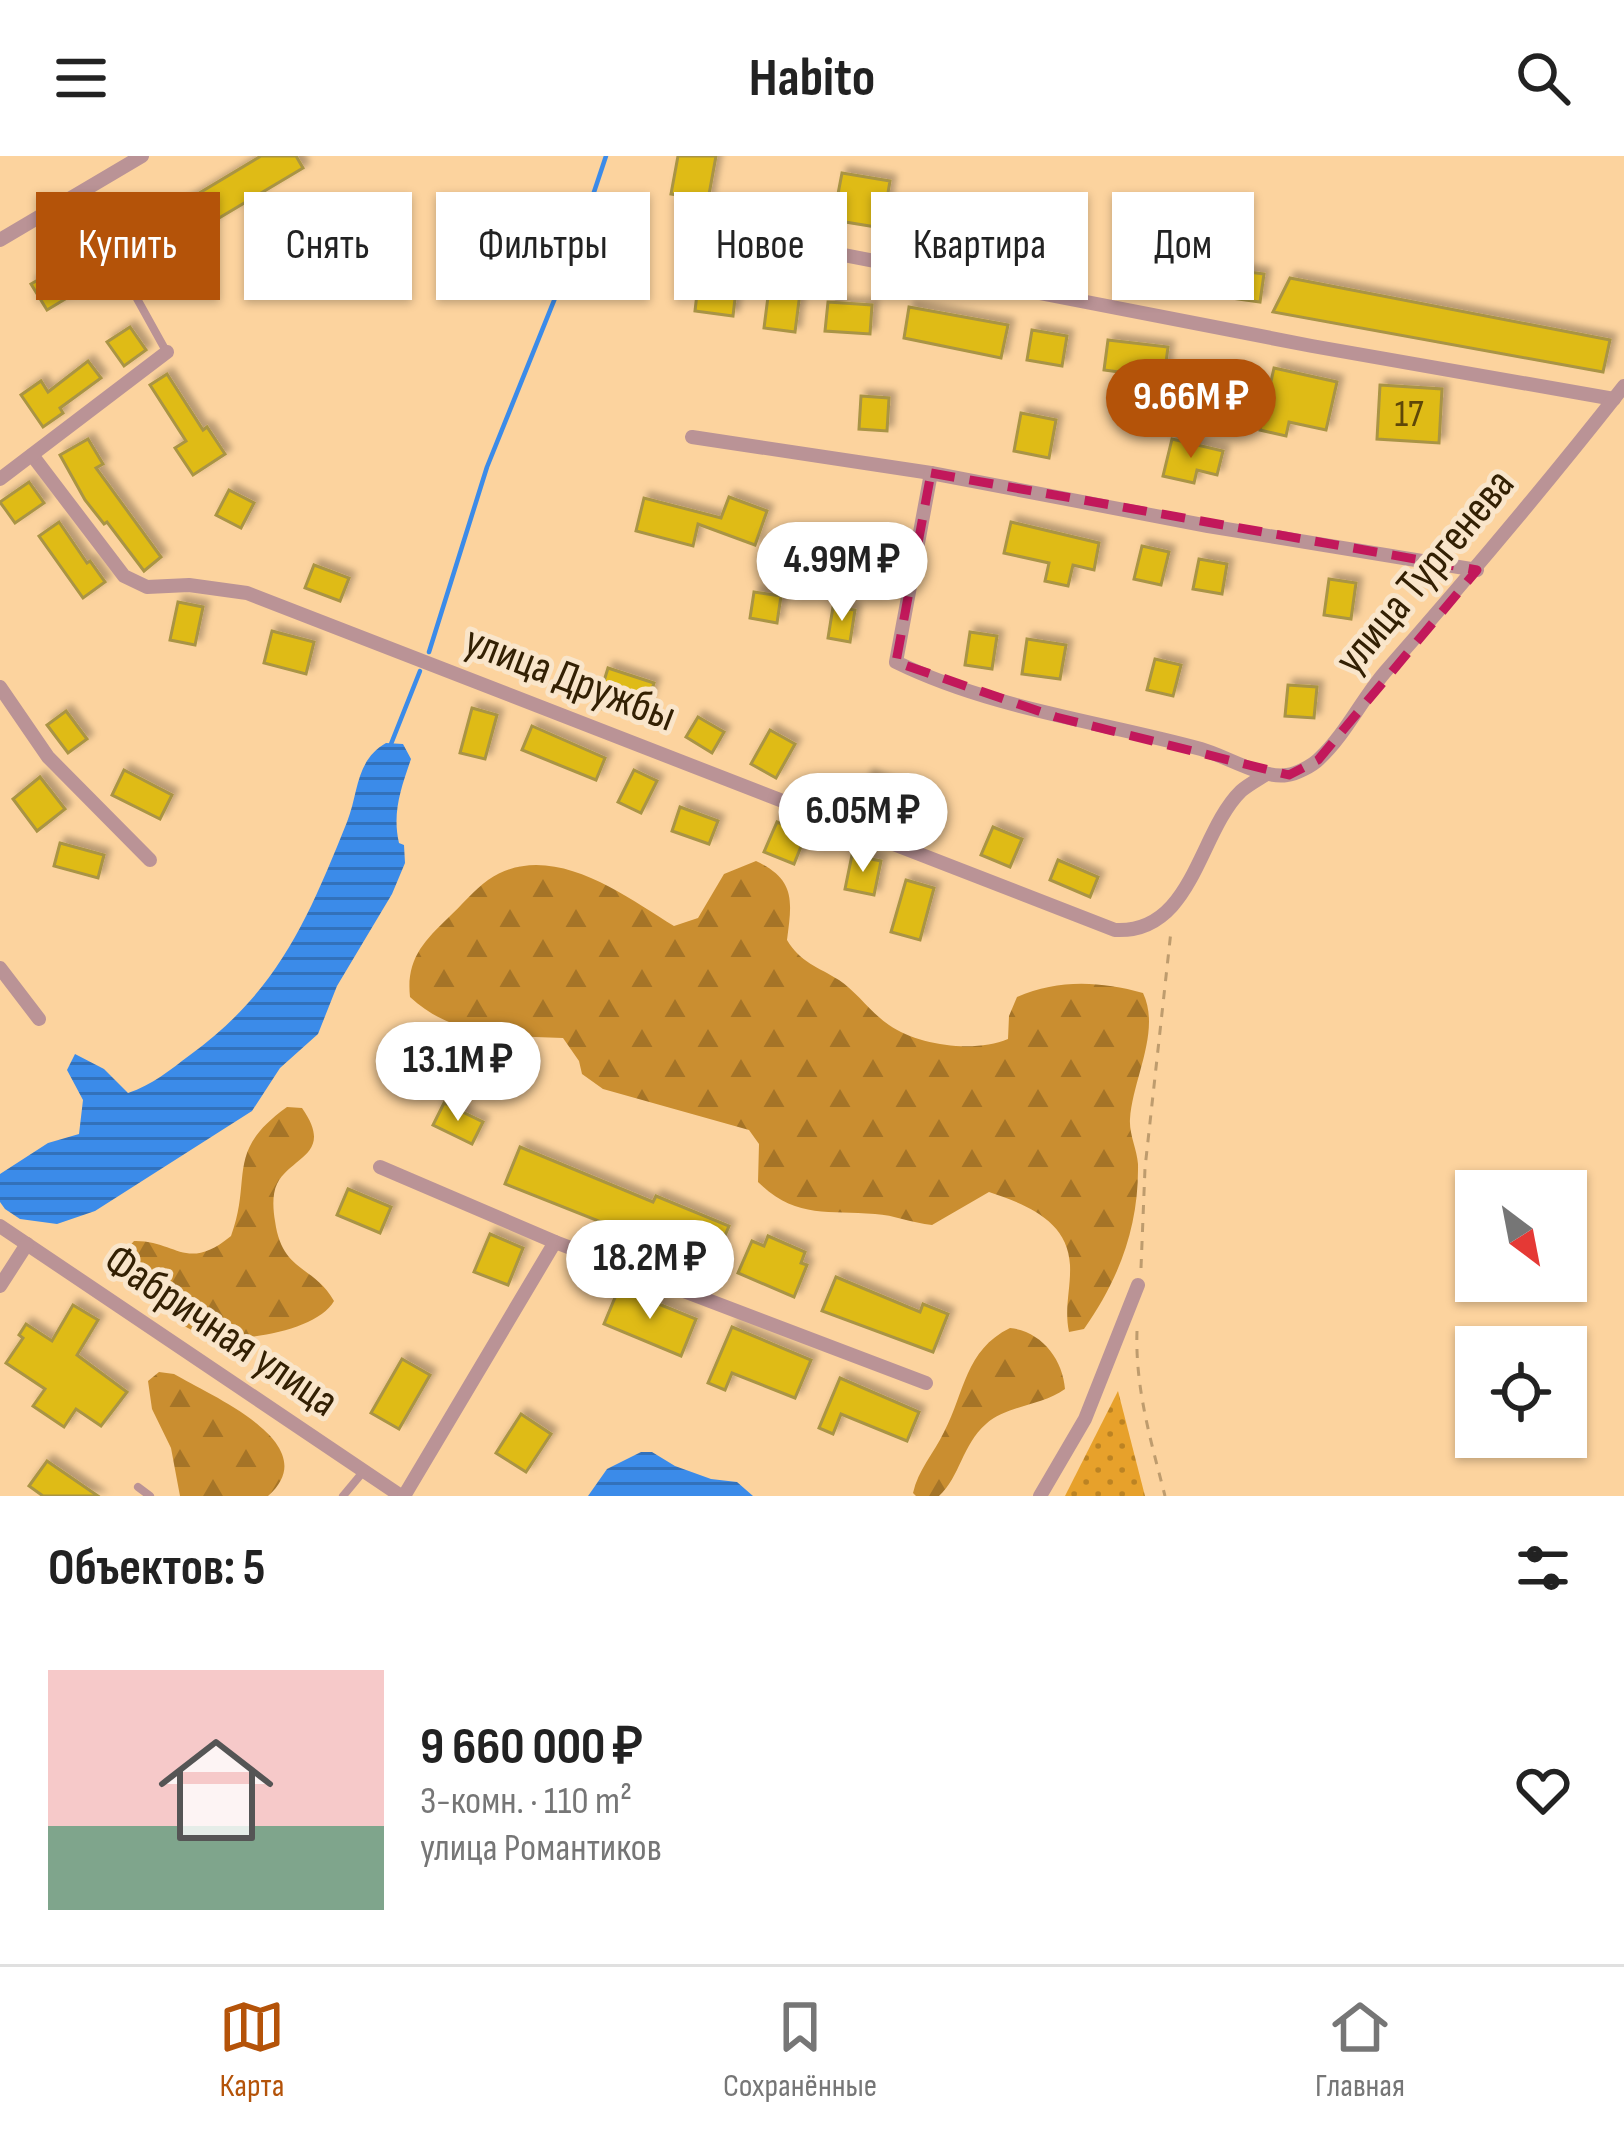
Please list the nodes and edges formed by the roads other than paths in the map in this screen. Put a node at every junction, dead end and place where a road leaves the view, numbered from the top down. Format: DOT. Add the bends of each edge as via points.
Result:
graph roads {
  1 [pos="142,156"];
  2 [pos="82,192"];
  3 [pos="36,219"];
  4 [pos="0,240"];
  5 [pos="847,256"];
  6 [pos="138,300"];
  7 [pos="167,352"];
  8 [pos="1619,392"];
  9 [pos="692,437"];
  10 [pos="32,455"];
  11 [pos="932,473"];
  12 [pos="0,479"];
  13 [pos="1477,570"];
  14 [pos="0,687"];
  15 [pos="1265,775"];
  16 [pos="150,860"];
  17 [pos="0,968"];
  18 [pos="39,1019"];
  19 [pos="380,1166"];
  20 [pos="0,1226"];
  21 [pos="555,1242"];
  22 [pos="27,1244"];
  23 [pos="1138,1285"];
  24 [pos="0,1286"];
  25 [pos="926,1383"];
  26 [pos="364,1471"];
  27 [pos="138,1486"];
  28 [pos="150,1496"];
  29 [pos="343,1496"];
  30 [pos="403,1496"];
  31 [pos="1040,1496"];
  1 -- 2 [label="street"];
  3 -- 4 [label="street"];
  5 -- 8 [label="street" via="1312,346"];
  6 -- 7 [label="lane"];
  7 -- 10 [label="street"];
  8 -- 13 [label="street, улица Тургенева"];
  9 -- 11 [label="street"];
  10 -- 12 [label="street"];
  10 -- 15 [label="street, улица Дружбы" via="140,586 248,593 1115,930 1156,920 1181,895 1240,792"];
  11 -- 13 [label="street"];
  11 -- 15 [label="street" via="896,662 1056,718 1131,730"];
  13 -- 15 [label="street, улица Тургенева" via="1318,760 1289,775"];
  14 -- 16 [label="street" via="48,757"];
  17 -- 18 [label="street"];
  19 -- 21 [label="street"];
  20 -- 22 [label="street, Фабричная улица"];
  21 -- 25 [label="street"];
  21 -- 30 [label="street"];
  22 -- 24 [label="street"];
  22 -- 26 [label="street, Фабричная улица"];
  23 -- 31 [label="street" via="1085,1419"];
  26 -- 29 [label="lane"];
  26 -- 30 [label="street, Фабричная улица"];
  27 -- 28 [label="lane"];
}
